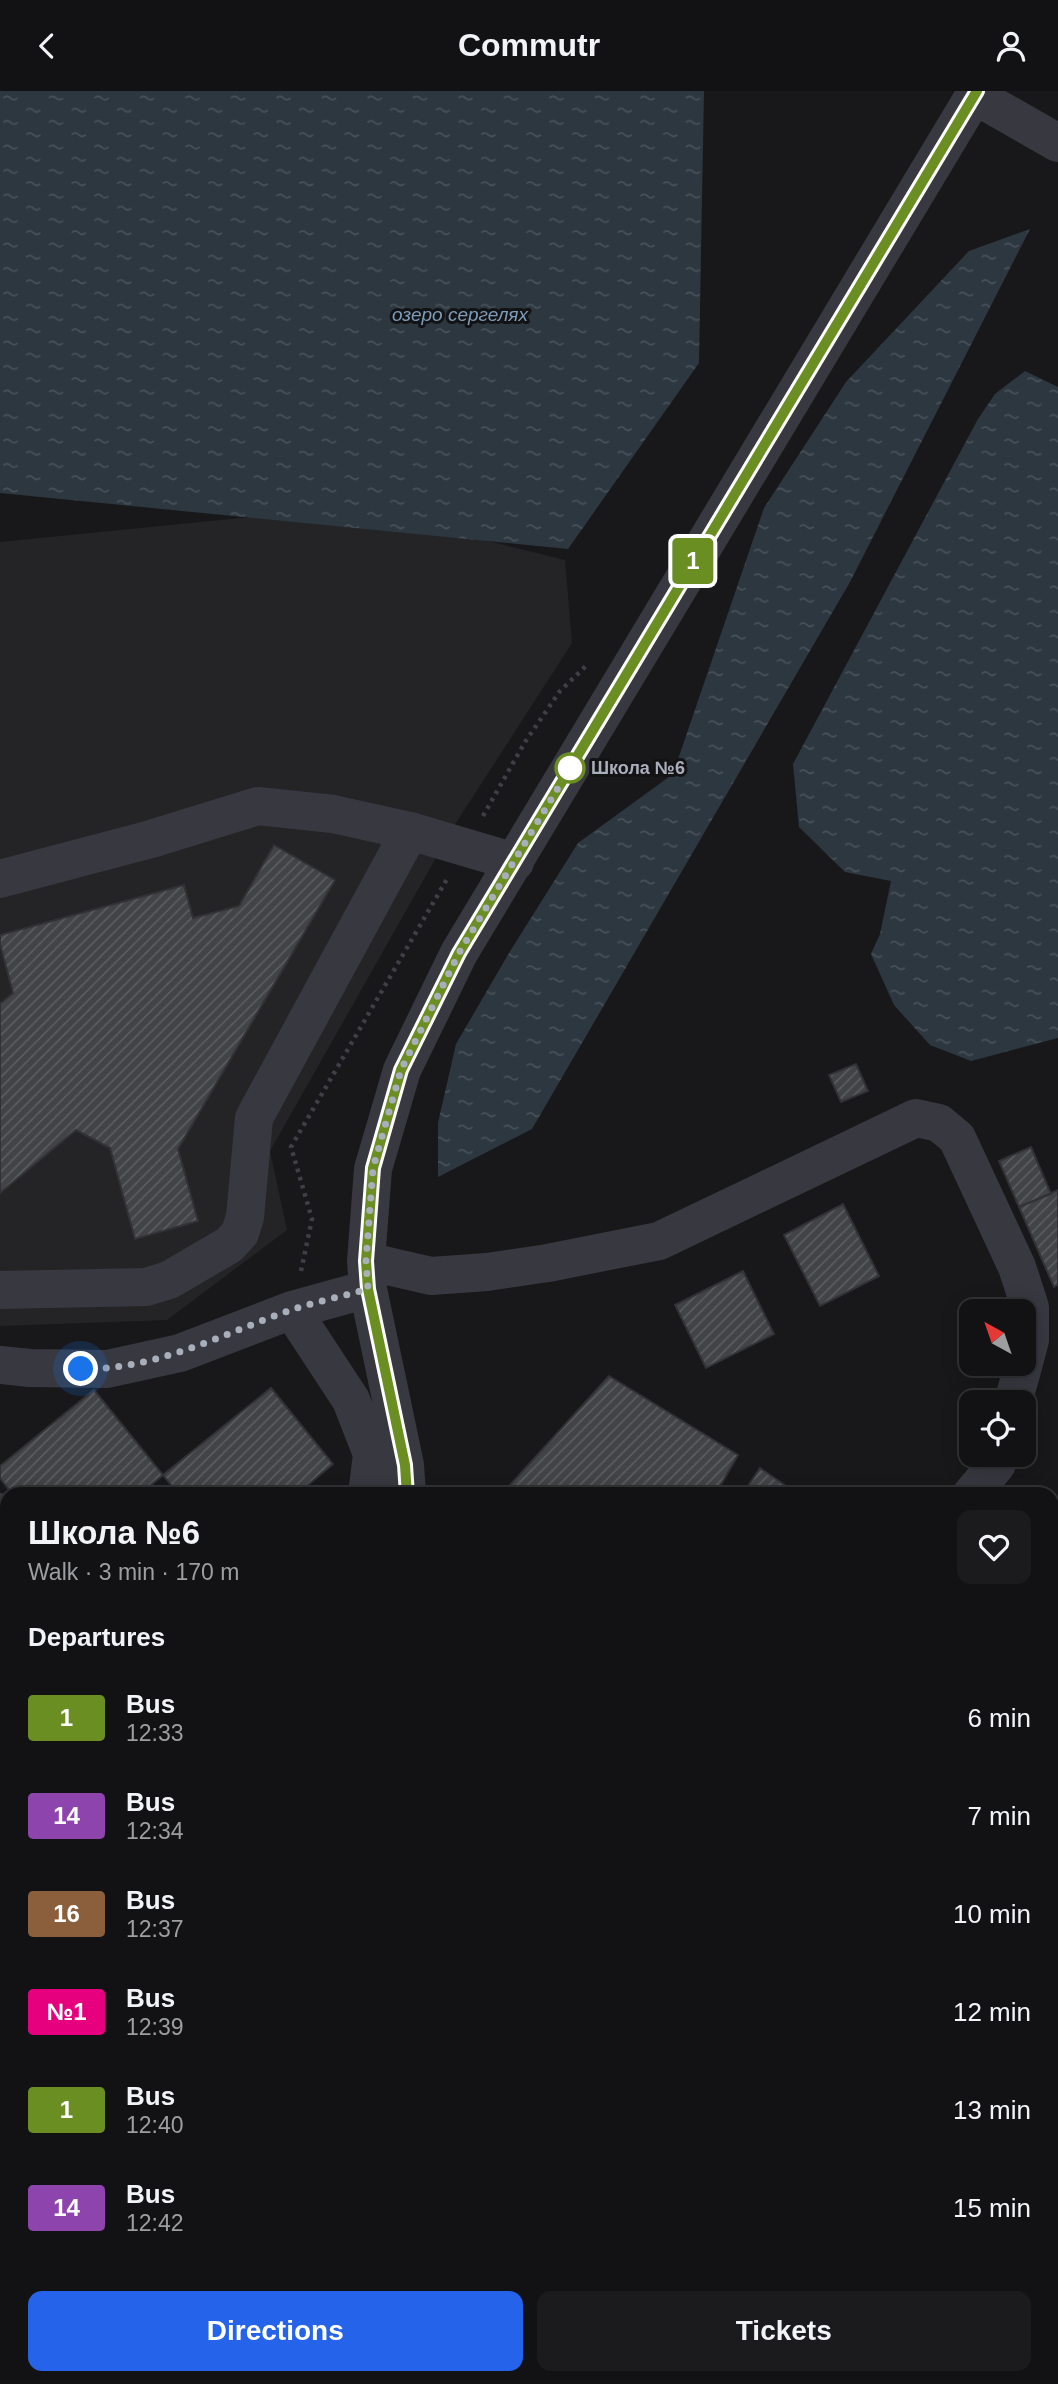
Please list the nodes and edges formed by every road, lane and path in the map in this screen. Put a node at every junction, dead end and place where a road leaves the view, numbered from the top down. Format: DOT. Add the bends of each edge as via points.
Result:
graph roads {
  1 [pos="975,93"];
  2 [pos="1058,143"];
  3 [pos="410,831"];
  4 [pos="514,862"];
  5 [pos="0,879"];
  6 [pos="367,1275"];
  7 [pos="0,1290"];
  8 [pos="1027,1299"];
  9 [pos="292,1310"];
  10 [pos="0,1365"];
  11 [pos="1001,1471"];
  12 [pos="368,1487"];
  13 [pos="406,1487"];
  14 [pos="981,1487"];
  1 -- 2 [label="street"];
  1 -- 4 [label="street"];
  3 -- 4 [label="street"];
  3 -- 5 [label="street" via="333,814 258,806"];
  3 -- 7 [label="street" via="254,1118 240,1233 229,1245 169,1280 146,1287"];
  4 -- 6 [label="street" via="459,953 401,1070 373,1168"];
  6 -- 8 [label="street" via="431,1276 548,1263 659,1241 916,1118 939,1123 957,1138"];
  6 -- 9 [label="street"];
  6 -- 13 [label="street"];
  9 -- 10 [label="street" via="180,1353 107,1369"];
  9 -- 12 [label="street" via="351,1400 372,1454"];
  11 -- 14 [label="street"];
}
